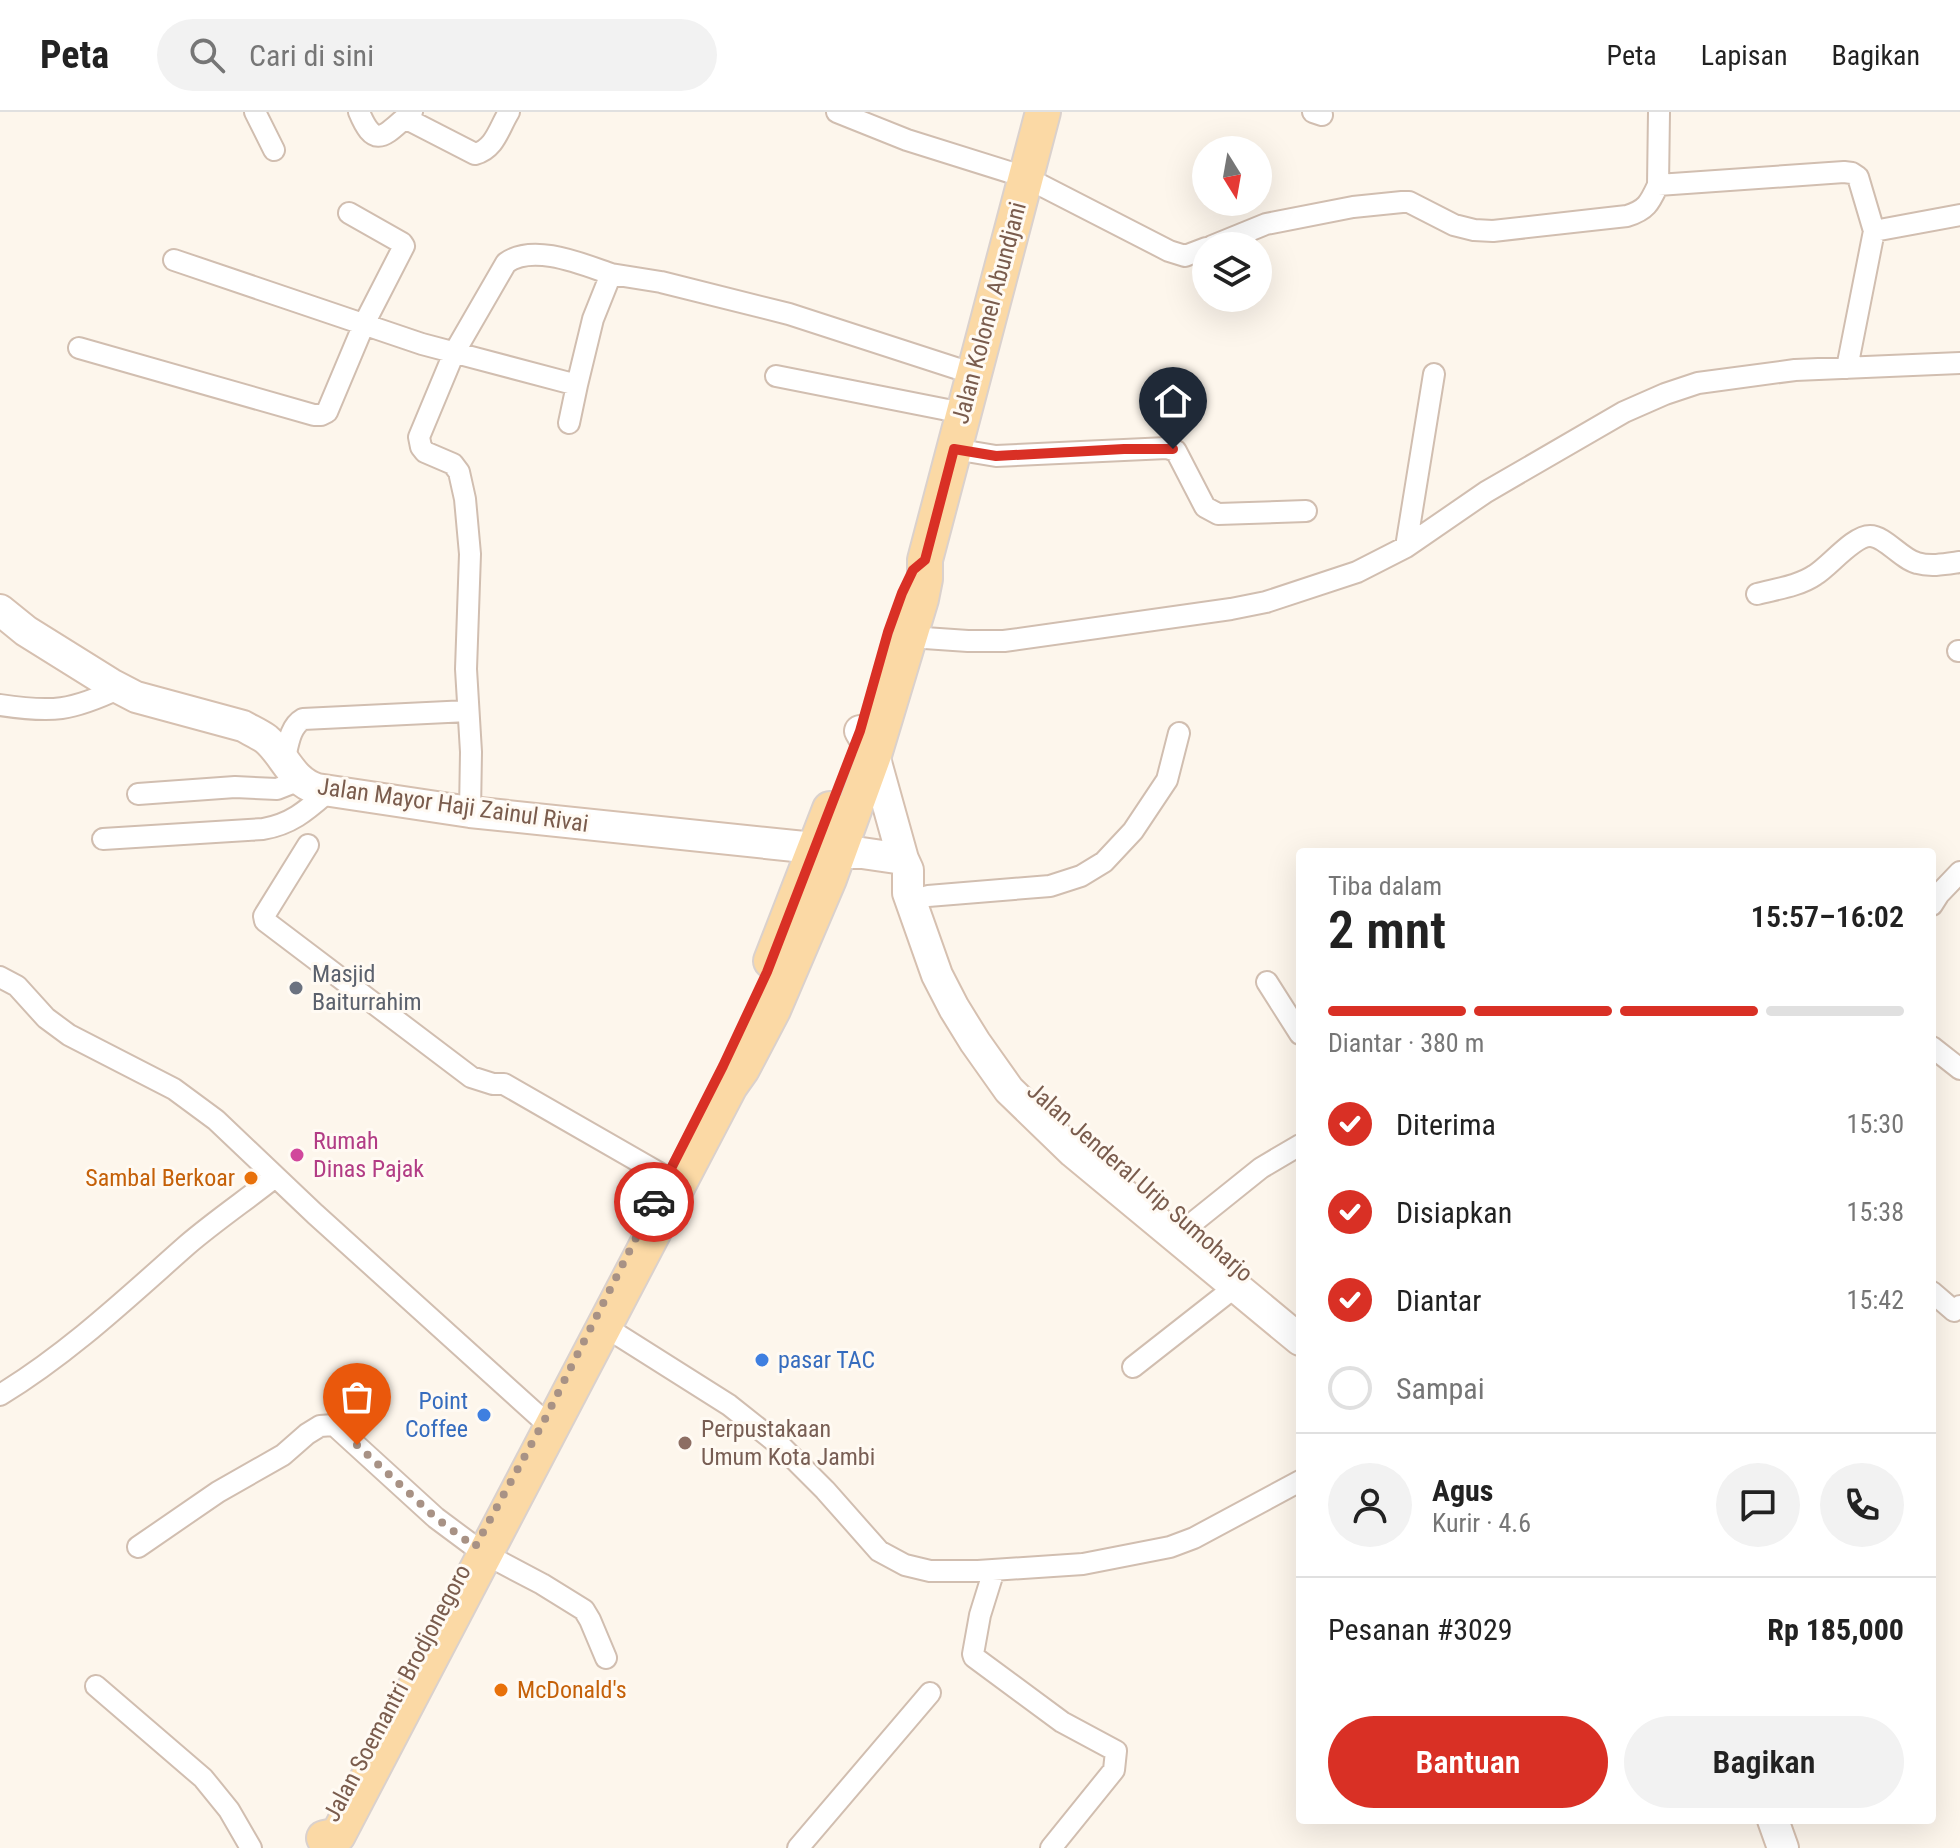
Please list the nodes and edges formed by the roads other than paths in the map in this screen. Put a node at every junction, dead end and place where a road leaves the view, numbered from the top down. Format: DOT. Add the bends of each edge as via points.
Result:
graph roads {
  1 [pos="255,112"];
  2 [pos="359,112"];
  3 [pos="509,112"];
  4 [pos="837,112"];
  5 [pos="1043,112"];
  6 [pos="1659,112"];
  7 [pos="409,115"];
  8 [pos="274,150"];
  9 [pos="1025,177"];
  10 [pos="1658,185"];
  11 [pos="349,213"];
  12 [pos="1960,215"];
  13 [pos="1874,231"];
  14 [pos="1246,232"];
  15 [pos="1192,253"];
  16 [pos="174,260"];
  17 [pos="611,274"];
  18 [pos="364,324"];
  19 [pos="79,348"];
  20 [pos="454,353"];
  21 [pos="1960,363"];
  22 [pos="1847,368"];
  23 [pos="974,374"];
  24 [pos="1434,374"];
  25 [pos="776,376"];
  26 [pos="577,385"];
  27 [pos="963,413"];
  28 [pos="569,423"];
  29 [pos="954,449"];
  30 [pos="1306,511"];
  31 [pos="1406,547"];
  32 [pos="925,560"];
  33 [pos="1960,562"];
  34 [pos="1757,594"];
  35 [pos="0,610"];
  36 [pos="910,637"];
  37 [pos="120,688"];
  38 [pos="0,705"];
  39 [pos="468,711"];
  40 [pos="1179,733"];
  41 [pos="867,743"];
  42 [pos="292,771"];
  43 [pos="329,791"];
  44 [pos="138,794"];
  45 [pos="470,812"];
  46 [pos="103,839"];
  47 [pos="308,845"];
  48 [pos="825,851"];
  49 [pos="906,865"];
  50 [pos="1960,872"];
  51 [pos="928,896"];
  52 [pos="1936,899"];
  53 [pos="0,977"];
  54 [pos="1267,982"];
  55 [pos="1296,1028"];
  56 [pos="1936,1050"];
  57 [pos="1960,1069"];
  58 [pos="1296,1147"];
  59 [pos="275,1177"];
  60 [pos="666,1177"];
  61 [pos="1182,1232"];
  62 [pos="1235,1287"];
  63 [pos="1936,1295"];
  64 [pos="1958,1311"];
  65 [pos="1296,1315"];
  66 [pos="605,1317"];
  67 [pos="1296,1337"];
  68 [pos="1133,1367"];
  69 [pos="0,1395"];
  70 [pos="544,1421"];
  71 [pos="1296,1483"];
  72 [pos="138,1547"];
  73 [pos="480,1550"];
  74 [pos="994,1570"];
  75 [pos="606,1658"];
  76 [pos="96,1686"];
  77 [pos="930,1693"];
  78 [pos="1774,1824"];
  79 [pos="326,1840"];
  80 [pos="251,1848"];
  81 [pos="798,1848"];
  82 [pos="1051,1848"];
  83 [pos="1783,1848"];
  1 -- 8 [label="street"];
  2 -- 7 [label="street" via="376,137"];
  3 -- 7 [label="street" via="492,144 475,154"];
  4 -- 9 [label="street"];
  5 -- 9 [label="main road, Jalan Kolonel Abundjani"];
  6 -- 10 [label="street"];
  9 -- 15 [label="street" via="1169,251"];
  9 -- 23 [label="main road, Jalan Kolonel Abundjani"];
  10 -- 13 [label="street" via="1852,173 1858,177"];
  10 -- 14 [label="street" via="1649,203 1627,216 1474,230 1402,202 1353,207"];
  11 -- 18 [label="street" via="404,246"];
  12 -- 13 [label="street"];
  13 -- 22 [label="street"];
  16 -- 18 [label="street"];
  17 -- 20 [label="street" via="534,254 514,258 506,263"];
  17 -- 23 [label="street" via="789,314"];
  17 -- 26 [label="street" via="593,319"];
  18 -- 19 [label="street" via="327,412 321,415"];
  18 -- 20 [label="street"];
  20 -- 26 [label="street"];
  20 -- 39 [label="street" via="419,441 425,452 453,464 462,482 470,554"];
  21 -- 22 [label="street"];
  22 -- 31 [label="street" via="1698,383 1665,394 1486,492"];
  23 -- 27 [label="main road, Jalan Kolonel Abundjani"];
  24 -- 31 [label="street"];
  25 -- 27 [label="street"];
  26 -- 28 [label="street"];
  27 -- 29 [label="main road, Jalan Kolonel Abundjani"];
  29 -- 30 [label="street" via="996,456 1167,448 1176,451 1205,507 1218,514"];
  29 -- 32 [label="main road, Jalan Kolonel Abundjani"];
  31 -- 36 [label="street" via="1357,572 1231,609 1004,641"];
  32 -- 36 [label="main road, Jalan Kolonel Abundjani"];
  32 -- 41 [label="main road, Jalan Kolonel Abundjani" via="913,570 888,632"];
  33 -- 34 [label="street" via="1917,563 1866,536 1808,579"];
  35 -- 37 [label="street, Jalan Mayor Haji Zainul Rivai"];
  36 -- 41 [label="main road, Jalan Kolonel Abundjani"];
  37 -- 38 [label="street" via="56,711"];
  37 -- 42 [label="street, Jalan Mayor Haji Zainul Rivai" via="243,726 267,741"];
  39 -- 42 [label="street" via="303,719 292,730"];
  39 -- 45 [label="street"];
  40 -- 51 [label="street" via="1167,780 1133,831 1104,862 1050,886"];
  41 -- 48 [label="main road, Jalan Kolonel Abundjani"];
  41 -- 49 [label="street"];
  42 -- 43 [label="street, Jalan Mayor Haji Zainul Rivai" via="311,787"];
  42 -- 44 [label="street" via="277,789"];
  43 -- 45 [label="street, Jalan Mayor Haji Zainul Rivai"];
  43 -- 46 [label="street" via="277,826"];
  45 -- 48 [label="street, Jalan Mayor Haji Zainul Rivai"];
  47 -- 60 [label="street" via="265,921 471,1077 504,1084"];
  48 -- 49 [label="street, Jalan Mayor Haji Zainul Rivai" via="862,853"];
  48 -- 60 [label="main road, Jalan Soemantri Brodjonegoro"];
  48 -- 66 [label="main road, Jalan Soemantri Brodjonegoro" via="819,903 773,1010"];
  49 -- 51 [label="street, Jalan Jenderal Urip Sumoharjo"];
  49 -- 61 [label="street, Jalan Jenderal Urip Sumoharjo" via="908,893 937,975 997,1075 1073,1152"];
  50 -- 52 [label="street"];
  51 -- 61 [label="street, Jalan Jenderal Urip Sumoharjo" via="959,982 1022,1080"];
  53 -- 59 [label="street" via="17,986 69,1035 197,1105"];
  54 -- 55 [label="street"];
  56 -- 57 [label="street"];
  58 -- 61 [label="street" via="1261,1168"];
  59 -- 69 [label="street" via="189,1243 66,1351"];
  59 -- 70 [label="street"];
  60 -- 66 [label="main road, Jalan Soemantri Brodjonegoro"];
  61 -- 62 [label="street, Jalan Jenderal Urip Sumoharjo"];
  61 -- 65 [label="street, Jalan Jenderal Urip Sumoharjo"];
  62 -- 67 [label="street, Jalan Jenderal Urip Sumoharjo"];
  62 -- 68 [label="street"];
  63 -- 64 [label="street"];
  66 -- 70 [label="main road, Jalan Soemantri Brodjonegoro"];
  66 -- 73 [label="main road, Jalan Soemantri Brodjonegoro"];
  66 -- 74 [label="street" via="782,1447 879,1551 930,1571"];
  70 -- 73 [label="main road, Jalan Soemantri Brodjonegoro"];
  71 -- 74 [label="street" via="1170,1547 1083,1564"];
  72 -- 73 [label="street" via="283,1455 307,1434 334,1425 436,1518"];
  73 -- 75 [label="street" via="584,1610"];
  73 -- 79 [label="main road, Jalan Soemantri Brodjonegoro" via="323,1825"];
  74 -- 82 [label="street" via="974,1657 1062,1722 1116,1751 1114,1770"];
  76 -- 80 [label="street" via="203,1778"];
  77 -- 81 [label="street"];
  78 -- 83 [label="street"];
}
